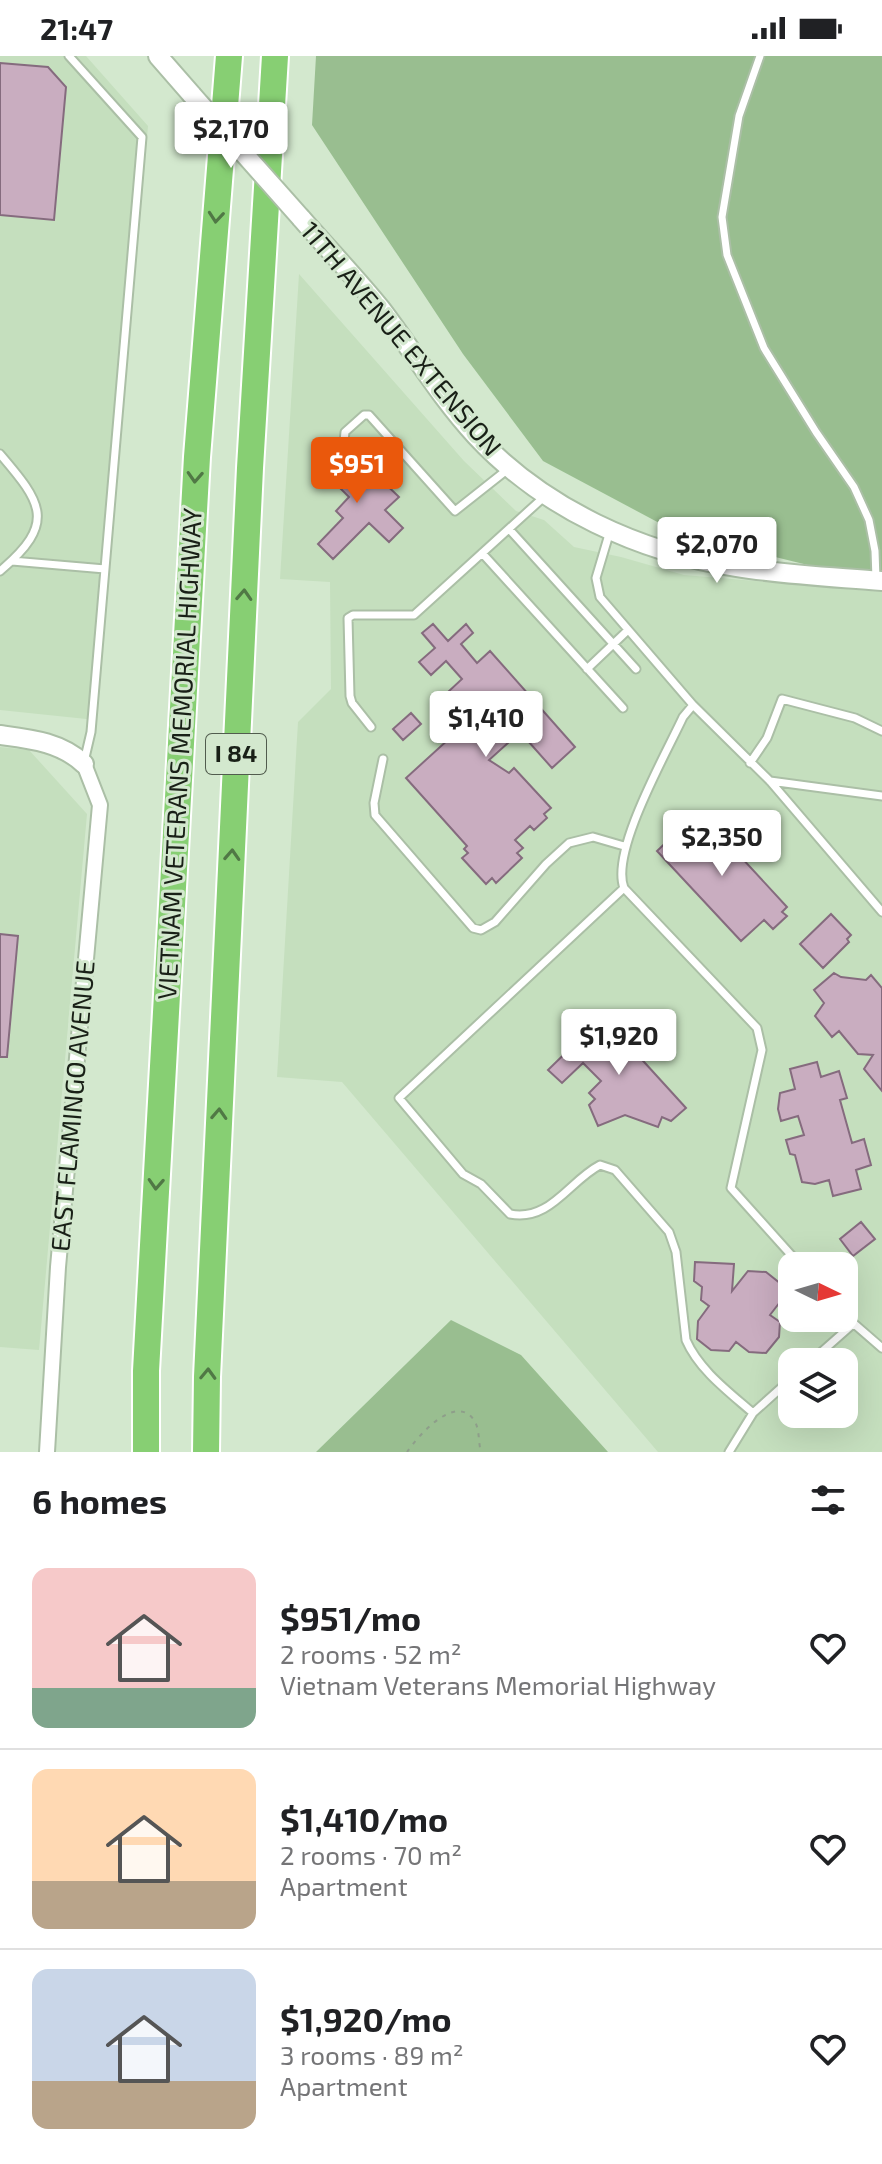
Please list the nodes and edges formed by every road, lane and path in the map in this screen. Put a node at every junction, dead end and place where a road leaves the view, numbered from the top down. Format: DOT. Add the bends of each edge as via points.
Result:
graph roads {
  1 [pos="69,56"];
  2 [pos="158,56"];
  3 [pos="229,56"];
  4 [pos="275,56"];
  5 [pos="760,56"];
  6 [pos="393,443"];
  7 [pos="0,454"];
  8 [pos="510,468"];
  9 [pos="547,495"];
  10 [pos="509,529"];
  11 [pos="610,531"];
  12 [pos="482,553"];
  13 [pos="12,561"];
  14 [pos="105,569"];
  15 [pos="0,571"];
  16 [pos="879,581"];
  17 [pos="628,630"];
  18 [pos="613,644"];
  19 [pos="587,669"];
  20 [pos="636,669"];
  21 [pos="693,705"];
  22 [pos="623,708"];
  23 [pos="371,727"];
  24 [pos="882,731"];
  25 [pos="0,735"];
  26 [pos="383,759"];
  27 [pos="750,763"];
  28 [pos="84,764"];
  29 [pos="770,781"];
  30 [pos="882,796"];
  31 [pos="624,846"];
  32 [pos="624,888"];
  33 [pos="882,912"];
  34 [pos="788,1252"];
  35 [pos="858,1328"];
  36 [pos="844,1332"];
  37 [pos="826,1348"];
  38 [pos="882,1348"];
  39 [pos="778,1391"];
  40 [pos="753,1413"];
  41 [pos="47,1452"];
  42 [pos="146,1452"];
  43 [pos="206,1452"];
  44 [pos="407,1452"];
  45 [pos="481,1452"];
  46 [pos="729,1452"];
  1 -- 14 [label="lane" via="142,137"];
  2 -- 8 [label="street, 11TH AVENUE EXTENSION, bridge" via="380,308 475,435"];
  3 -- 42 [label="highway, VIETNAM VETERANS MEMORIAL HIGHWAY / I 84, one-way" via="196,472 146,1371"];
  43 -- 4 [label="highway, I 84, one-way" via="248,500"];
  5 -- 16 [label="lane" via="734,144 722,217 727,255 764,348 854,487 869,520"];
  6 -- 6 [label="lane" via="369,415 345,432 344,441 358,457 378,459"];
  6 -- 8 [label="lane" via="455,511"];
  7 -- 13 [label="lane" via="36,502 30,541"];
  8 -- 9 [label="street, 11TH AVENUE EXTENSION"];
  9 -- 10 [label="lane"];
  9 -- 11 [label="street, 11TH AVENUE EXTENSION"];
  10 -- 12 [label="lane"];
  10 -- 18 [label="lane"];
  11 -- 16 [label="street, 11TH AVENUE EXTENSION" via="736,567"];
  11 -- 17 [label="lane" via="597,588"];
  12 -- 19 [label="lane"];
  12 -- 23 [label="lane" via="414,615 348,618 350,696"];
  13 -- 14 [label="lane"];
  13 -- 15 [label="lane"];
  14 -- 28 [label="lane"];
  17 -- 18 [label="lane"];
  17 -- 21 [label="lane"];
  18 -- 19 [label="lane"];
  18 -- 20 [label="lane"];
  19 -- 22 [label="lane"];
  21 -- 27 [label="lane"];
  21 -- 31 [label="lane"];
  24 -- 27 [label="lane" via="855,718 782,699 767,738"];
  25 -- 28 [label="street" via="40,740 73,753"];
  26 -- 31 [label="lane" via="375,815 473,928 481,930 495,922 569,843 593,837"];
  27 -- 29 [label="lane"];
  28 -- 41 [label="street, EAST FLAMINGO AVENUE" via="100,805 58,1267"];
  29 -- 30 [label="lane"];
  29 -- 33 [label="lane"];
  31 -- 32 [label="lane"];
  32 -- 34 [label="lane" via="757,1028 762,1050 731,1188"];
  32 -- 40 [label="lane" via="399,1098 463,1174 481,1184 510,1214 529,1216 544,1210 600,1165 615,1170 669,1232 690,1349"];
  35 -- 38 [label="lane"];
  36 -- 37 [label="lane"];
  39 -- 40 [label="lane"];
  40 -- 46 [label="lane"];
  44 -- 45 [label="path" via="428,1426 460,1411 477,1426"];
}
